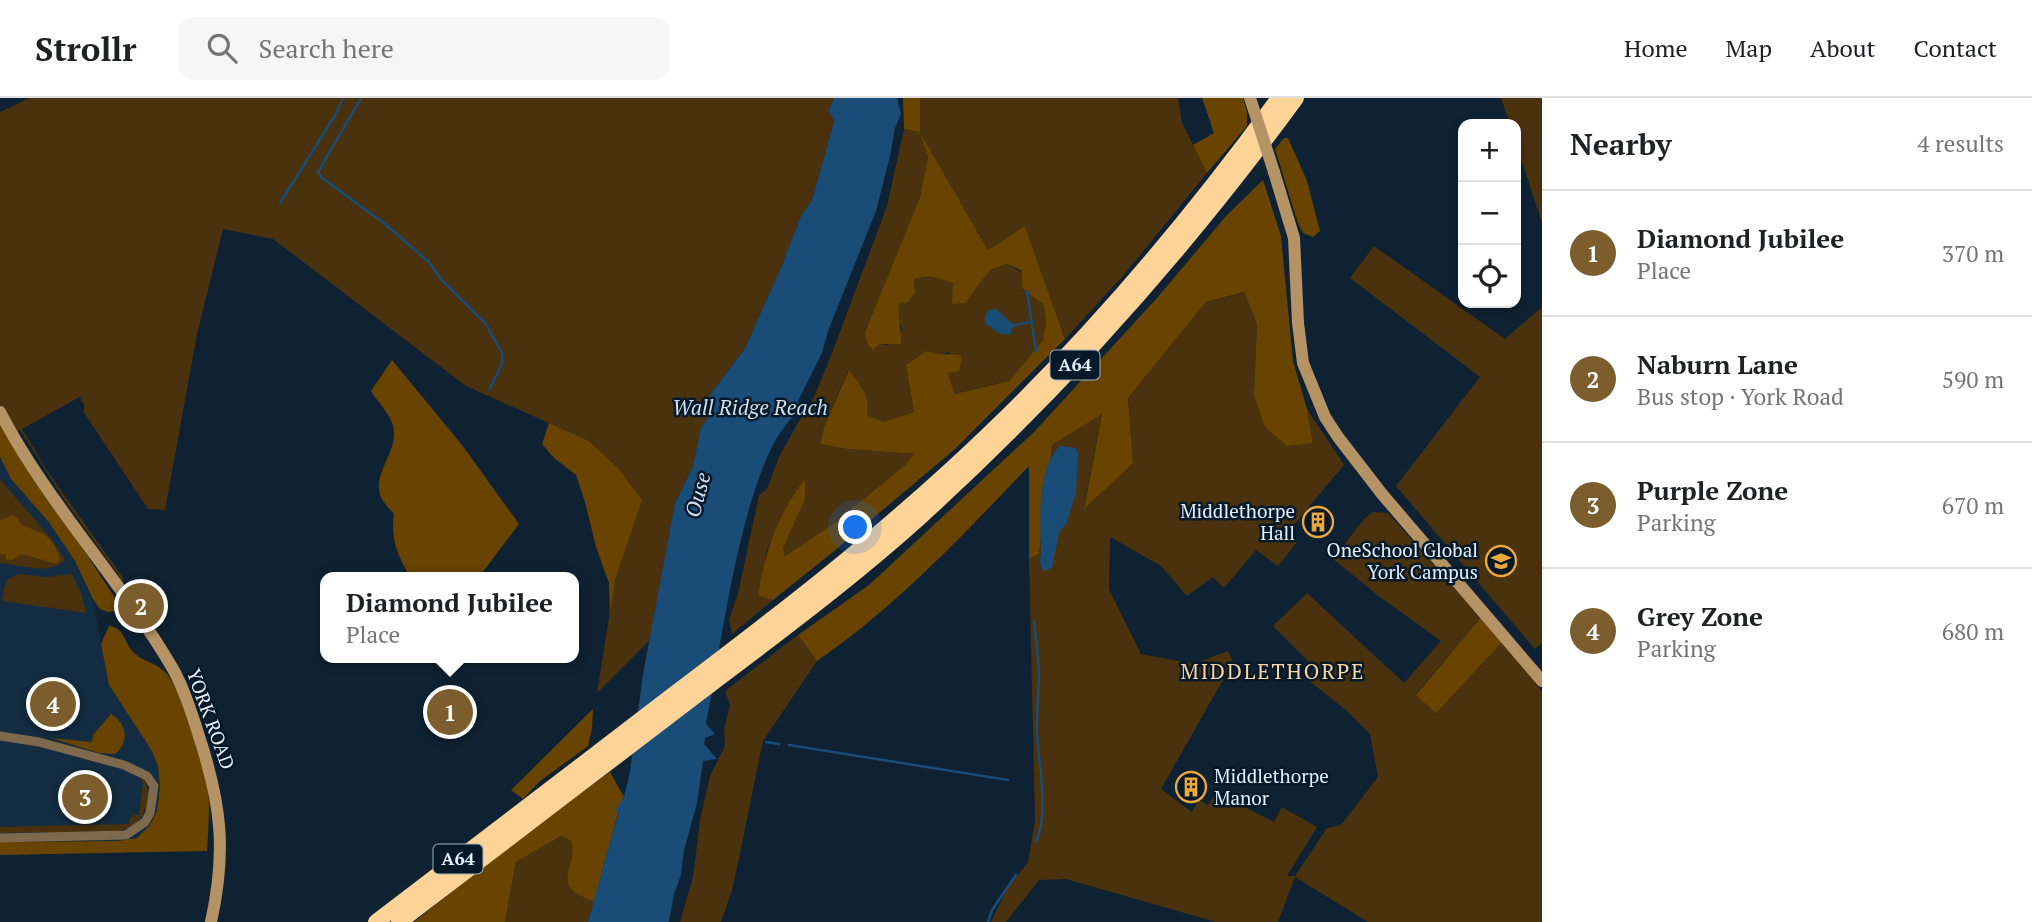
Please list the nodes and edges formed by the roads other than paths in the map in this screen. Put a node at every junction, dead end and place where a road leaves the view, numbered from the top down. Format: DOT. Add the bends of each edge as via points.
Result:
graph roads {
  1 [pos="1250,98"];
  2 [pos="1279,98"];
  3 [pos="1296,98"];
  4 [pos="0,412"];
  5 [pos="816,595"];
  6 [pos="1542,681"];
  7 [pos="0,736"];
  8 [pos="546,802"];
  9 [pos="0,838"];
  10 [pos="211,922"];
  11 [pos="376,922"];
  12 [pos="400,922"];
  1 -- 6 [label="street, bridge" via="1294,239 1303,363 1325,417 1382,494"];
  2 -- 5 [label="highway, A64" via="1164,247 1086,334 995,429"];
  3 -- 5 [label="highway, A64" via="1175,255 1098,342 917,520"];
  4 -- 10 [label="street, YORK ROAD" via="152,636 189,704 219,809 219,869"];
  5 -- 8 [label="highway, A64"];
  7 -- 9 [label="street" via="124,765 147,776 154,786 145,822 126,835"];
  8 -- 11 [label="highway, A64"];
  8 -- 12 [label="highway, A64"];
}
